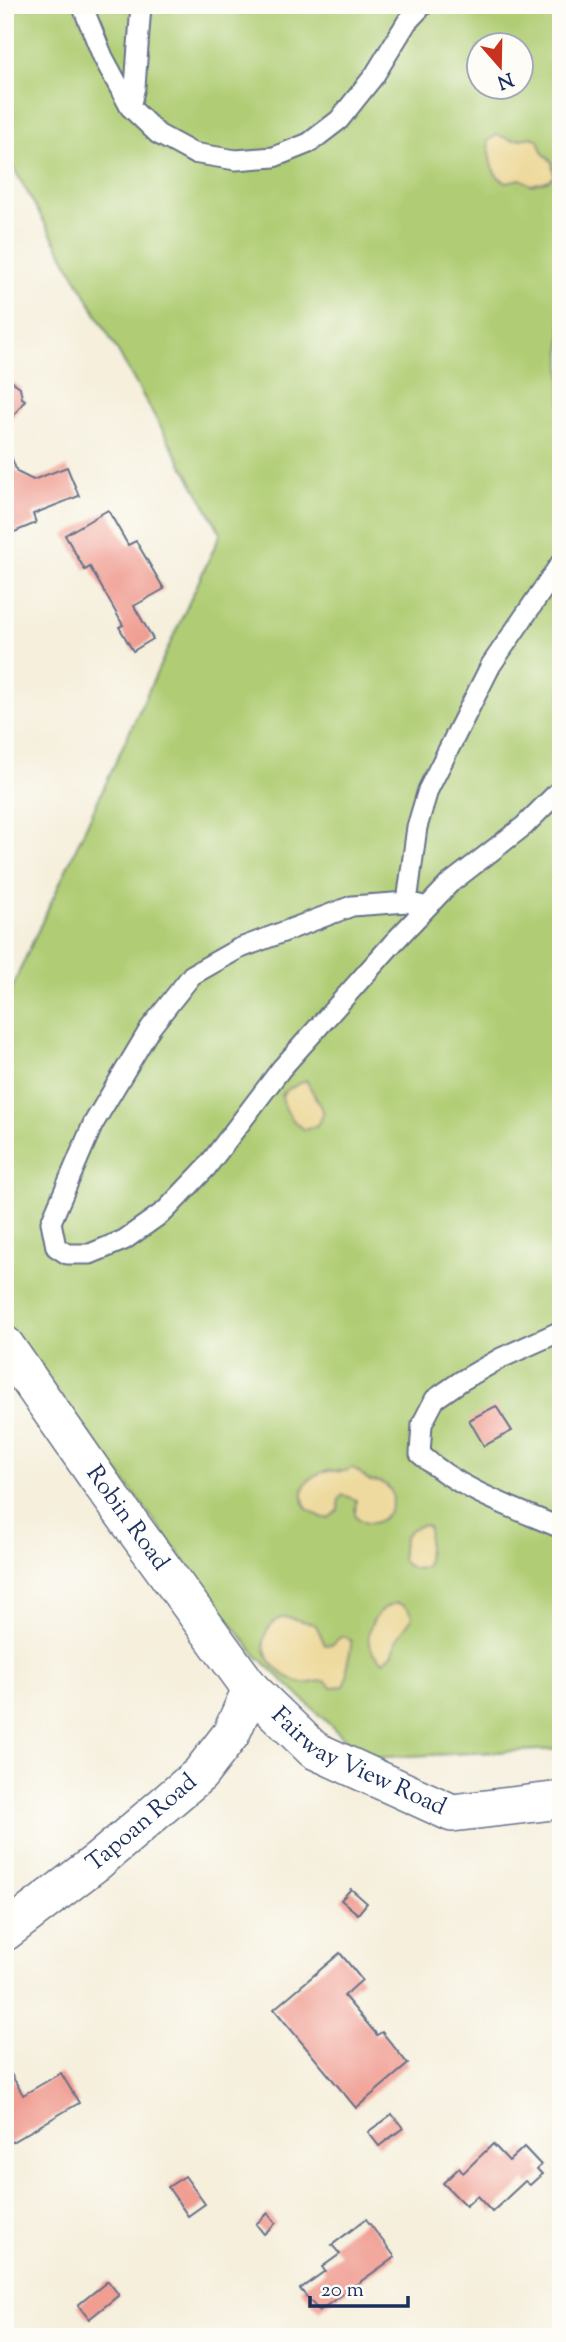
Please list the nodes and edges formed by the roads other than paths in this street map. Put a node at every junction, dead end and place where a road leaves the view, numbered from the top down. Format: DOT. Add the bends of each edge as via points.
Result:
graph roads {
  1 [pos="82,5"];
  2 [pos="141,5"];
  3 [pos="423,5"];
  4 [pos="130,107"];
  5 [pos="561,564"];
  6 [pos="561,789"];
  7 [pos="407,902"];
  8 [pos="427,907"];
  9 [pos="561,1331"];
  10 [pos="5,1345"];
  11 [pos="561,1528"];
  12 [pos="251,1689"];
  13 [pos="561,1800"];
  14 [pos="5,1932"];
  1 -- 4 [label="lane"];
  2 -- 4 [label="lane"];
  3 -- 4 [label="lane" via="339,120 309,143 274,157 236,160 193,153 158,134"];
  5 -- 7 [label="lane" via="491,665 428,790 417,827"];
  6 -- 8 [label="lane"];
  7 -- 8 [label="lane"];
  7 -- 8 [label="lane" via="352,906 238,949 192,975 151,1027 93,1124 51,1222 56,1247 67,1254 90,1254 124,1240 164,1211 206,1168 281,1069"];
  9 -- 11 [label="lane" via="501,1358 435,1399 422,1424 420,1454 469,1489"];
  10 -- 12 [label="street, Robin Road"];
  12 -- 13 [label="street, Fairway View Road" via="314,1751 452,1813"];
  12 -- 14 [label="street, Tapoan Road" via="231,1734 200,1774"];
}
